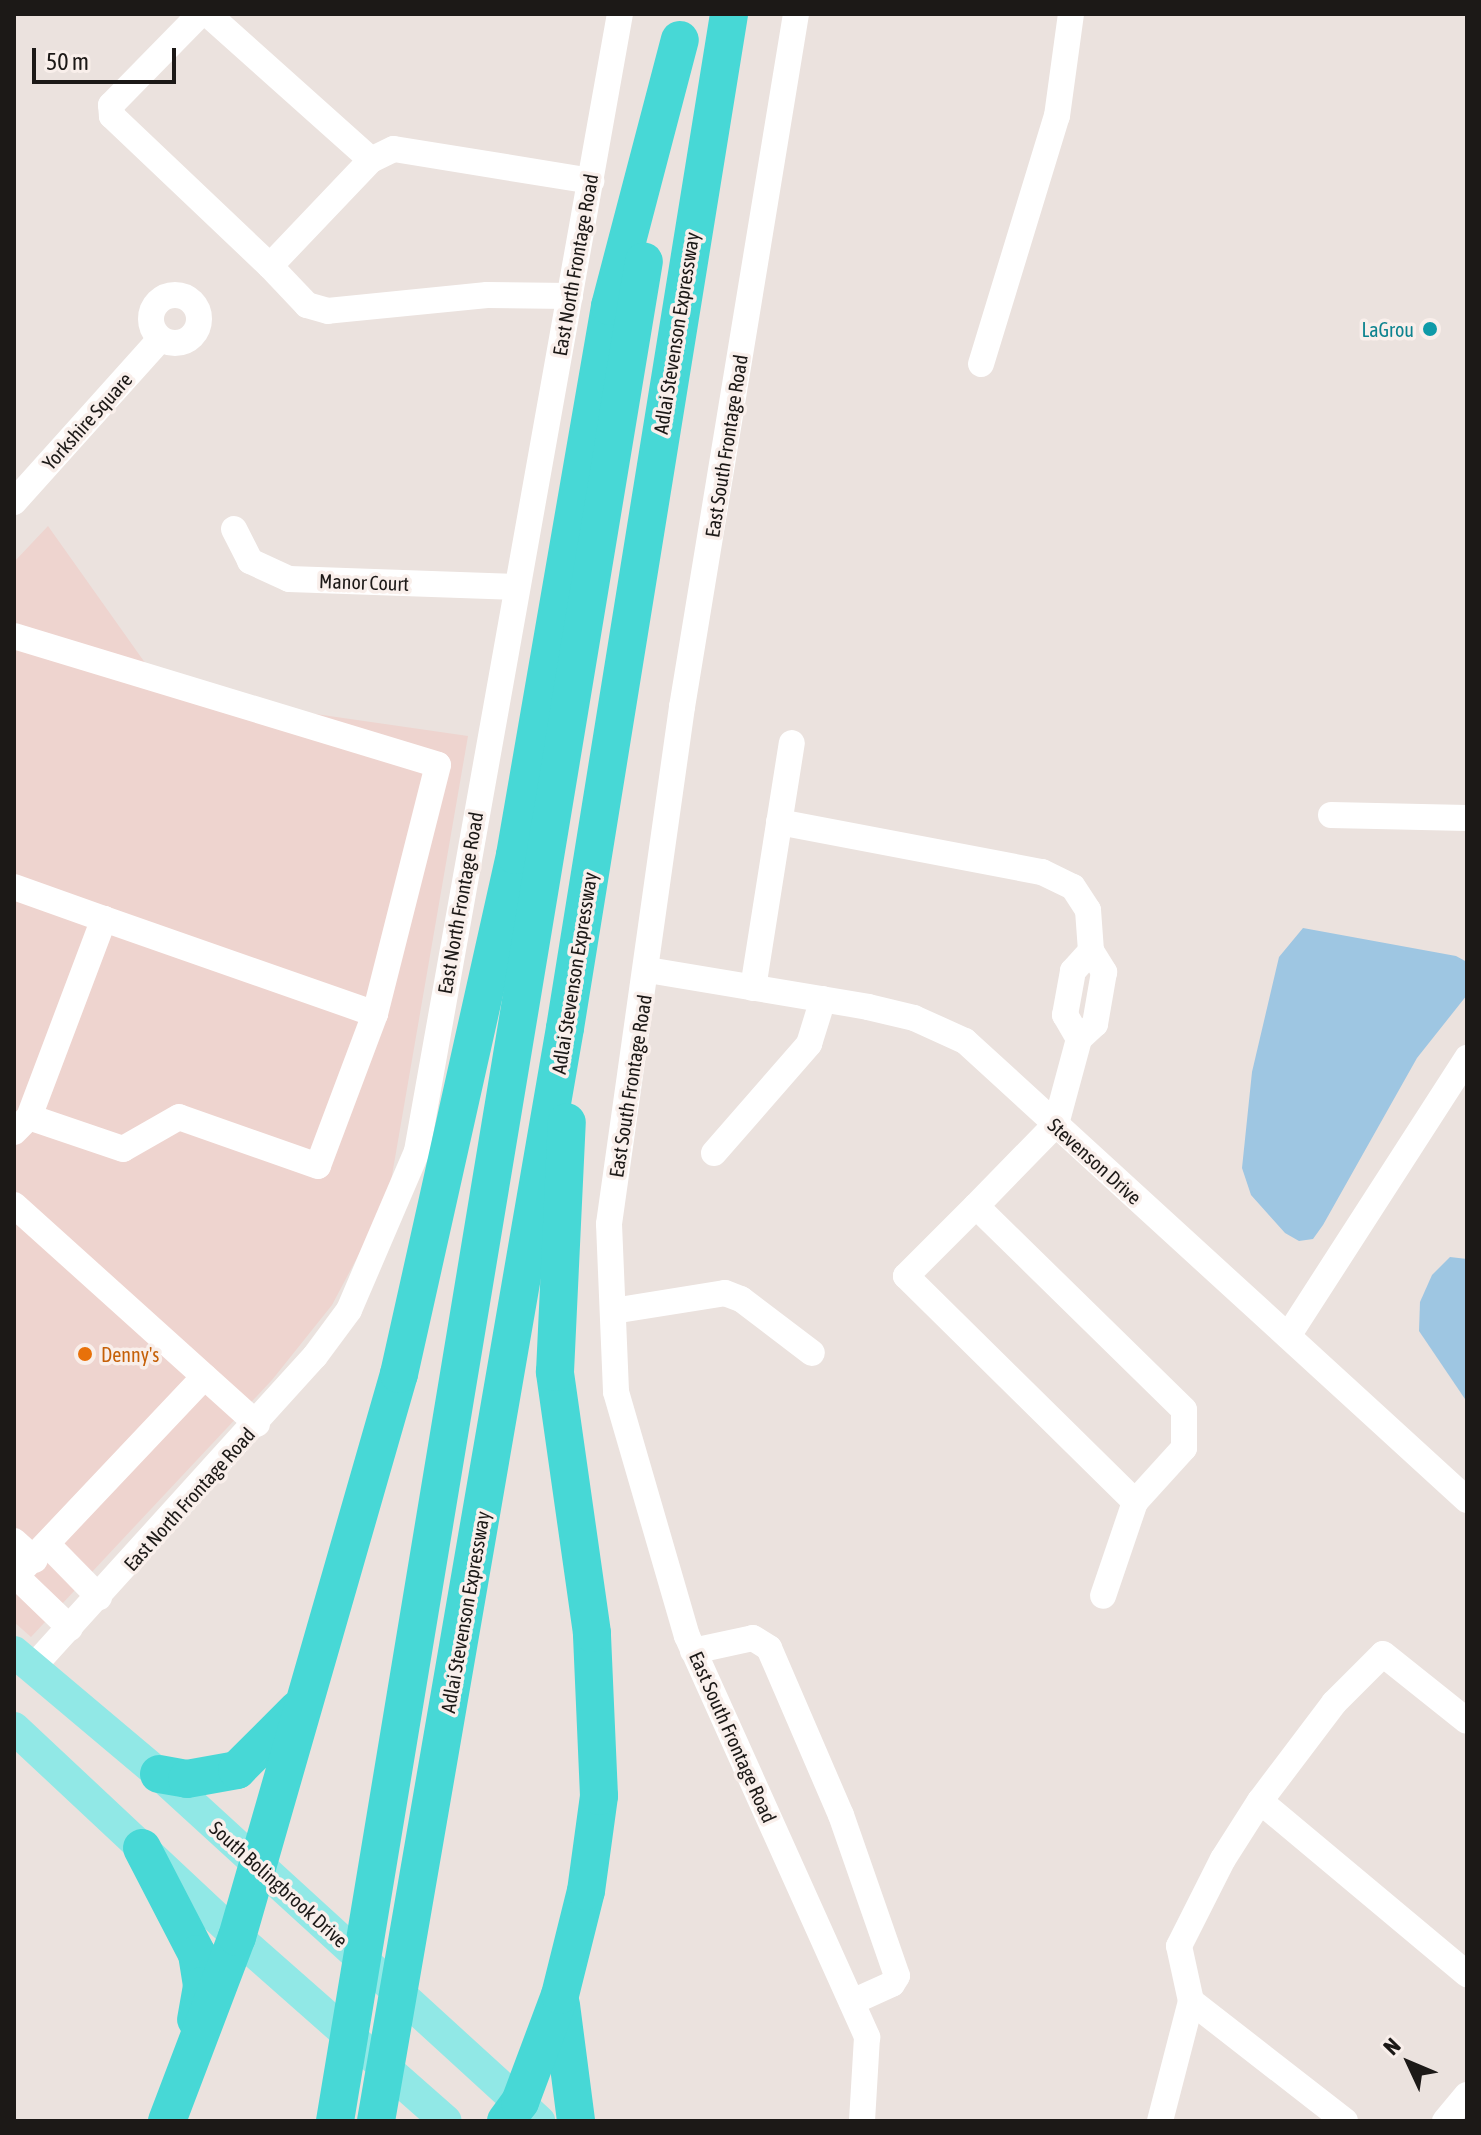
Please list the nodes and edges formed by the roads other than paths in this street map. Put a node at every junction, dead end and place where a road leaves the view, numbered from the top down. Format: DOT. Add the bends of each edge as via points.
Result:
graph roads {
  1 [pos="620,14"];
  2 [pos="729,14"];
  3 [pos="796,14"];
  4 [pos="1071,14"];
  5 [pos="682,27"];
  6 [pos="371,160"];
  7 [pos="591,181"];
  8 [pos="270,266"];
  9 [pos="570,296"];
  10 [pos="160,339"];
  11 [pos="981,364"];
  12 [pos="14,502"];
  13 [pos="234,529"];
  14 [pos="517,587"];
  15 [pos="14,636"];
  16 [pos="792,743"];
  17 [pos="1331,815"];
  18 [pos="1467,818"];
  19 [pos="779,822"];
  20 [pos="14,887"];
  21 [pos="104,919"];
  22 [pos="648,970"];
  23 [pos="753,988"];
  24 [pos="823,999"];
  25 [pos="375,1014"];
  26 [pos="565,1028"];
  27 [pos="1467,1058"];
  28 [pos="1056,1124"];
  29 [pos="22,1125"];
  30 [pos="714,1153"];
  31 [pos="14,1205"];
  32 [pos="976,1206"];
  33 [pos="613,1311"];
  34 [pos="1288,1336"];
  35 [pos="812,1353"];
  36 [pos="204,1377"];
  37 [pos="257,1424"];
  38 [pos="1467,1500"];
  39 [pos="1135,1502"];
  40 [pos="14,1541"];
  41 [pos="29,1565"];
  42 [pos="1103,1596"];
  43 [pos="99,1597"];
  44 [pos="70,1628"];
  45 [pos="693,1651"];
  46 [pos="23,1660"];
  47 [pos="303,1701"];
  48 [pos="1467,1721"];
  49 [pos="14,1728"];
  50 [pos="159,1774"];
  51 [pos="1260,1801"];
  52 [pos="142,1848"];
  53 [pos="258,1866"];
  54 [pos="237,1937"];
  55 [pos="1467,1974"];
  56 [pos="560,1995"];
  57 [pos="1191,2001"];
  58 [pos="852,2002"];
  59 [pos="189,2055"];
  60 [pos="1467,2095"];
  61 [pos="336,2114"];
  62 [pos="522,2116"];
  63 [pos="167,2121"];
  64 [pos="376,2121"];
  65 [pos="446,2121"];
  66 [pos="576,2121"];
  67 [pos="862,2121"];
  68 [pos="1160,2121"];
  69 [pos="1345,2121"];
  70 [pos="1445,2121"];
  1 -- 7 [label="street, East North Frontage Road"];
  2 -- 26 [label="highway, Adlai Stevenson Expressway"];
  3 -- 22 [label="street, East South Frontage Road" via="682,707"];
  4 -- 11 [label="street" via="1057,116"];
  5 -- 47 [label="highway" via="610,306 515,855 399,1374 336,1607"];
  5 -- 61 [label="highway" via="519,1037"];
  6 -- 7 [label="street" via="394,149 413,149"];
  6 -- 8 [label="street"];
  6 -- 8 [label="street" via="209,15 199,15 111,105 120,124"];
  7 -- 9 [label="street, East North Frontage Road"];
  8 -- 9 [label="street" via="307,305 328,311 487,295"];
  9 -- 14 [label="street, East North Frontage Road"];
  10 -- 12 [label="street, Yorkshire Square"];
  13 -- 14 [label="street, Manor Court" via="250,561 289,579"];
  14 -- 37 [label="street, East North Frontage Road" via="417,1151 349,1310"];
  15 -- 25 [label="street" via="438,765"];
  16 -- 19 [label="street"];
  17 -- 18 [label="street"];
  19 -- 23 [label="street"];
  19 -- 28 [label="street" via="1042,872 1082,895 1091,951 1104,972 1095,1024 1079,1039"];
  20 -- 21 [label="street"];
  21 -- 25 [label="street"];
  21 -- 29 [label="street"];
  22 -- 23 [label="street, Stevenson Drive"];
  22 -- 33 [label="street, East South Frontage Road" via="609,1224"];
  23 -- 24 [label="street, Stevenson Drive"];
  24 -- 28 [label="street, Stevenson Drive" via="914,1018 965,1041"];
  24 -- 30 [label="street" via="809,1044"];
  25 -- 29 [label="street" via="318,1166 179,1117 123,1149"];
  26 -- 56 [label="highway" via="568,1164 555,1372 592,1633 599,1796 586,1891"];
  26 -- 64 [label="highway, Adlai Stevenson Expressway"];
  27 -- 34 [label="street"];
  28 -- 32 [label="street"];
  28 -- 34 [label="street, Stevenson Drive"];
  31 -- 36 [label="street"];
  32 -- 39 [label="street" via="1184,1410 1184,1448"];
  32 -- 39 [label="street" via="906,1276"];
  33 -- 35 [label="street" via="725,1293 741,1299"];
  33 -- 45 [label="street, East South Frontage Road" via="616,1392"];
  34 -- 38 [label="street, Stevenson Drive"];
  36 -- 37 [label="street"];
  36 -- 41 [label="street"];
  37 -- 43 [label="street, East North Frontage Road"];
  39 -- 42 [label="street"];
  40 -- 41 [label="street"];
  41 -- 43 [label="street"];
  41 -- 44 [label="street"];
  43 -- 44 [label="street, East North Frontage Road"];
  44 -- 46 [label="street, East North Frontage Road"];
  45 -- 58 [label="street, East South Frontage Road"];
  45 -- 58 [label="street" via="753,1638 769,1648 841,1815 897,1976 892,1984"];
  46 -- 50 [label="main road, South Bolingbrook Drive"];
  47 -- 50 [label="highway" via="279,1734 237,1770 187,1779"];
  47 -- 53 [label="highway"];
  48 -- 51 [label="street" via="1383,1654 1334,1703"];
  49 -- 52 [label="main road"];
  50 -- 53 [label="main road, South Bolingbrook Drive"];
  51 -- 55 [label="street"];
  51 -- 57 [label="street" via="1223,1859 1179,1946"];
  52 -- 54 [label="main road"];
  52 -- 59 [label="highway" via="197,1954 202,1986"];
  53 -- 54 [label="highway"];
  53 -- 62 [label="main road, South Bolingbrook Drive"];
  54 -- 59 [label="highway"];
  54 -- 65 [label="main road"];
  56 -- 62 [label="highway"];
  56 -- 66 [label="highway" via="565,2067"];
  57 -- 68 [label="street"];
  57 -- 69 [label="street"];
  58 -- 67 [label="street, East South Frontage Road" via="867,2037"];
  59 -- 63 [label="highway"];
  60 -- 70 [label="street"];
}
